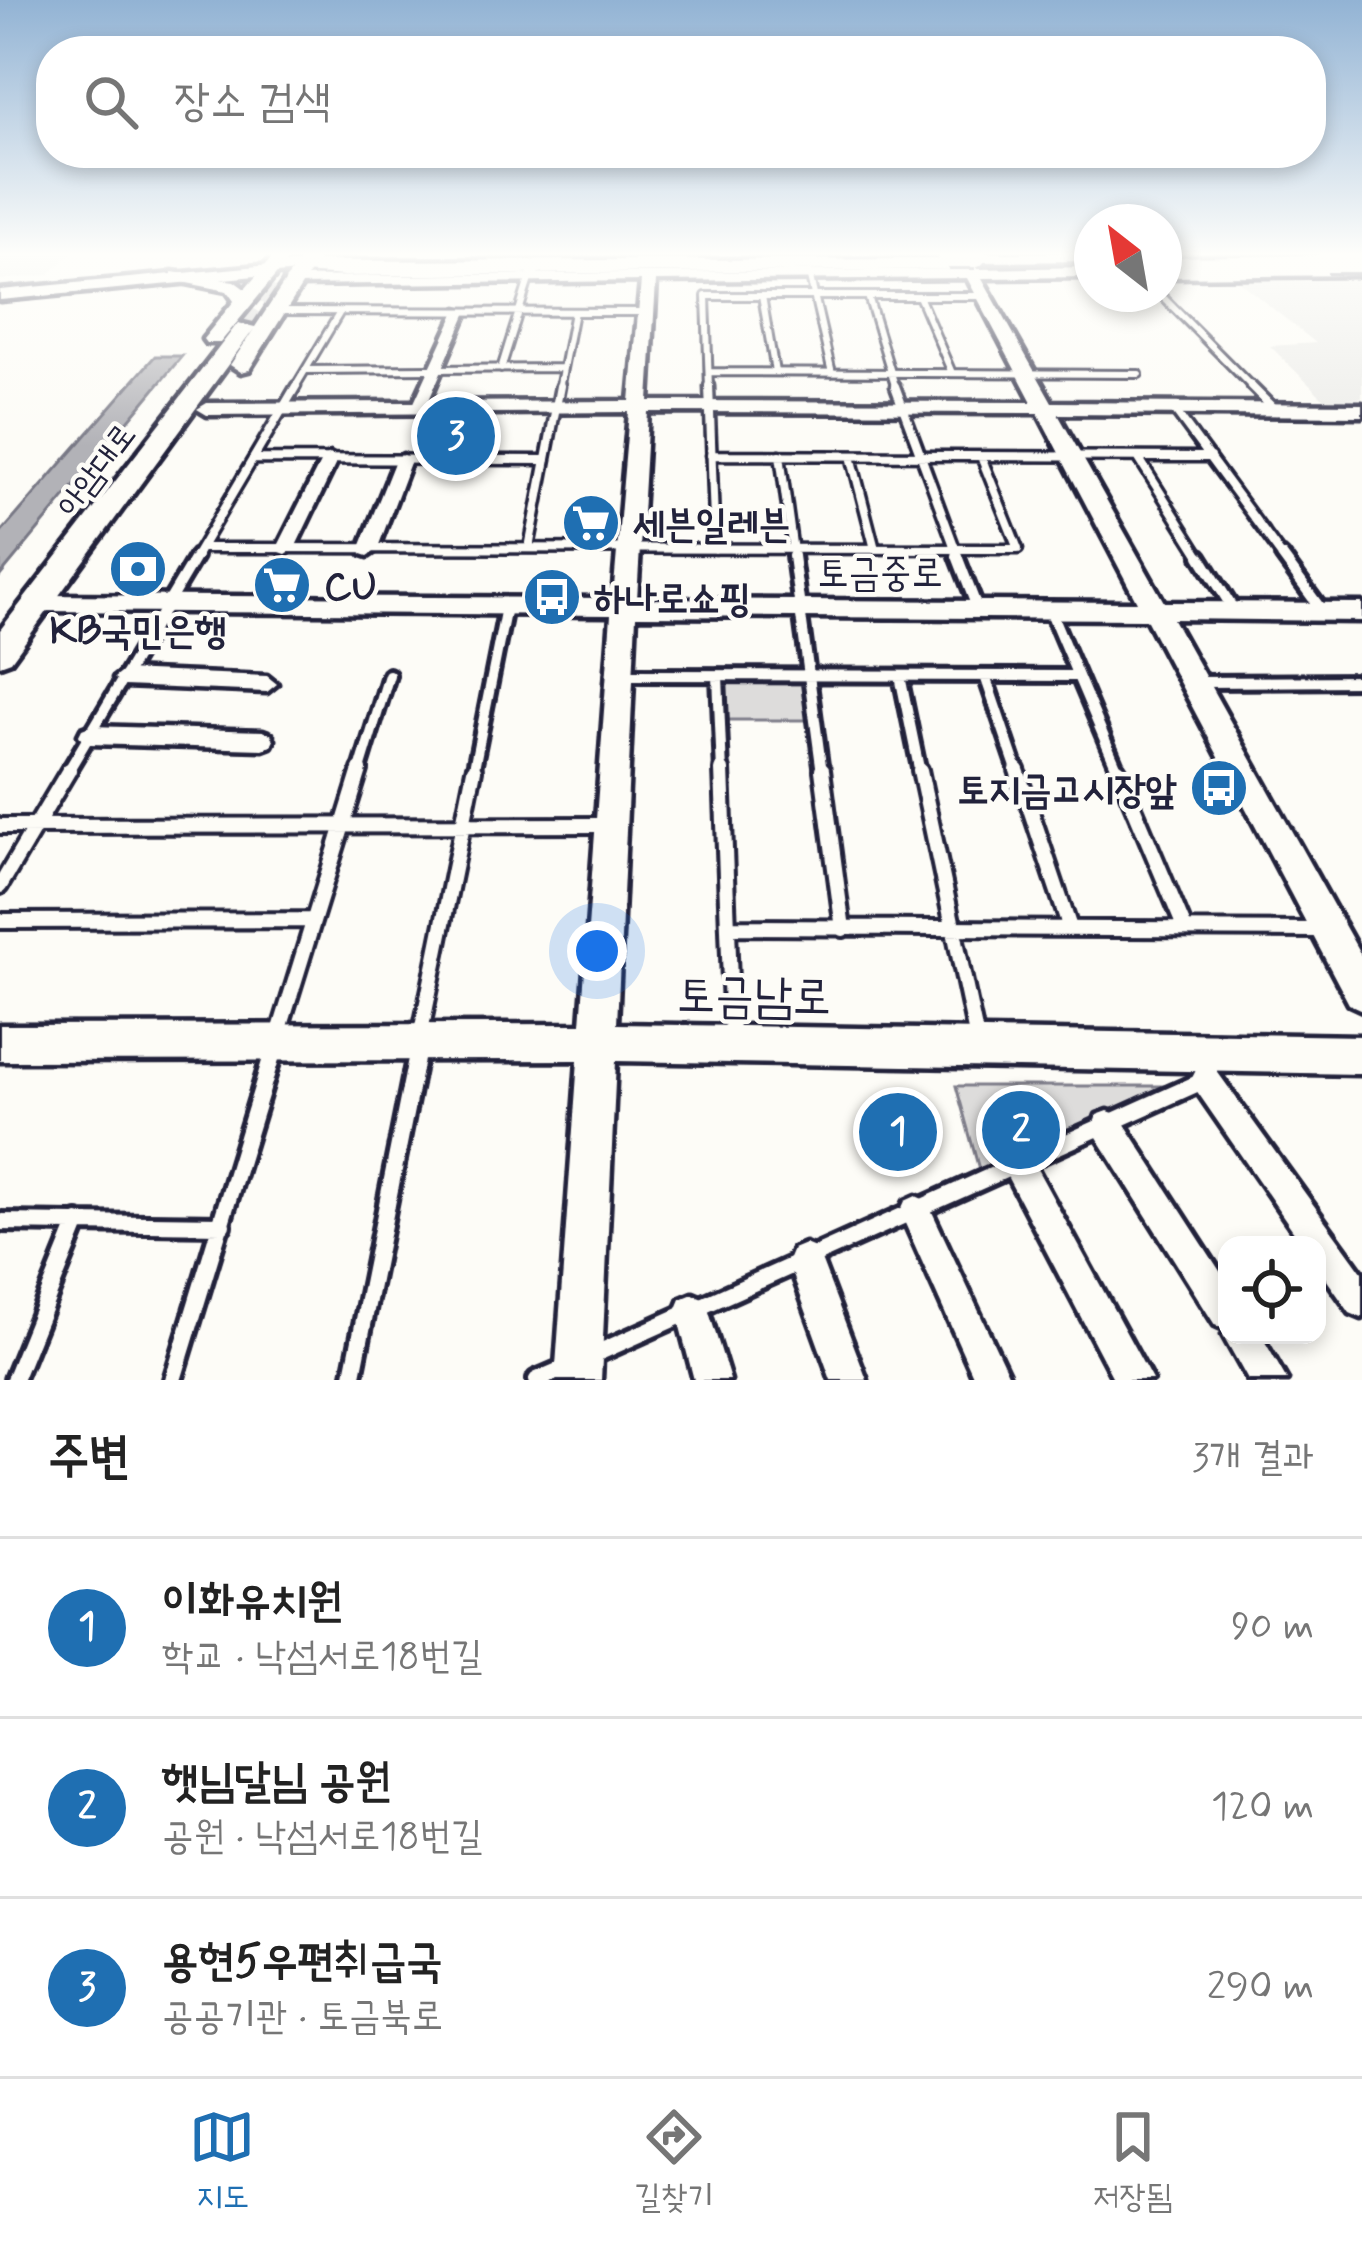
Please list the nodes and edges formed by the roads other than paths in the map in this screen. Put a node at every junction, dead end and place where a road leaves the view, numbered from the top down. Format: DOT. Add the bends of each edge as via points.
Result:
graph roads {
  1 [pos="271,317"];
  2 [pos="337,317"];
  3 [pos="459,317"];
  4 [pos="516,317"];
  5 [pos="573,317"];
  6 [pos="647,317"];
  7 [pos="707,317"];
  8 [pos="766,317"];
  9 [pos="819,317"];
  10 [pos="875,317"];
  11 [pos="928,317"];
  12 [pos="997,317"];
  13 [pos="1183,317"];
  14 [pos="250,319"];
  15 [pos="563,368"];
  16 [pos="436,369"];
  17 [pos="501,369"];
  18 [pos="306,370"];
  19 [pos="710,372"];
  20 [pos="775,372"];
  21 [pos="832,373"];
  22 [pos="893,373"];
  23 [pos="952,373"];
  24 [pos="1029,373"];
  25 [pos="1139,374"];
  26 [pos="556,406"];
  27 [pos="640,406"];
  28 [pos="710,406"];
  29 [pos="901,406"];
  30 [pos="419,407"];
  31 [pos="1046,407"];
  32 [pos="283,408"];
  33 [pos="207,409"];
  34 [pos="1362,410"];
  35 [pos="1176,412"];
  36 [pos="1279,414"];
  37 [pos="711,455"];
  38 [pos="780,455"];
  39 [pos="851,455"];
  40 [pos="920,456"];
  41 [pos="1072,456"];
  42 [pos="1138,457"];
  43 [pos="1210,457"];
  44 [pos="254,459"];
  45 [pos="982,459"];
  46 [pos="330,460"];
  47 [pos="403,460"];
  48 [pos="546,460"];
  49 [pos="201,548"];
  50 [pos="286,548"];
  51 [pos="529,548"];
  52 [pos="630,548"];
  53 [pos="715,548"];
  54 [pos="793,549"];
  55 [pos="875,549"];
  56 [pos="956,549"];
  57 [pos="368,550"];
  58 [pos="65,565"];
  59 [pos="37,603"];
  60 [pos="166,605"];
  61 [pos="506,607"];
  62 [pos="624,608"];
  63 [pos="800,609"];
  64 [pos="978,610"];
  65 [pos="1050,610"];
  66 [pos="1153,611"];
  67 [pos="1235,612"];
  68 [pos="1323,612"];
  69 [pos="1362,612"];
  70 [pos="0,653"];
  71 [pos="389,675"];
  72 [pos="620,675"];
  73 [pos="718,676"];
  74 [pos="809,676"];
  75 [pos="900,676"];
  76 [pos="985,676"];
  77 [pos="1078,676"];
  78 [pos="124,678"];
  79 [pos="1362,681"];
  80 [pos="1194,682"];
  81 [pos="267,684"];
  82 [pos="90,735"];
  83 [pos="263,740"];
  84 [pos="36,825"];
  85 [pos="342,825"];
  86 [pos="0,826"];
  87 [pos="463,826"];
  88 [pos="611,826"];
  89 [pos="0,886"];
  90 [pos="312,920"];
  91 [pos="0,921"];
  92 [pos="728,927"];
  93 [pos="1070,928"];
  94 [pos="843,929"];
  95 [pos="952,929"];
  96 [pos="1185,929"];
  97 [pos="1328,930"];
  98 [pos="1362,992"];
  99 [pos="419,1042"];
  100 [pos="598,1042"];
  101 [pos="0,1043"];
  102 [pos="274,1043"];
  103 [pos="733,1044"];
  104 [pos="979,1049"];
  105 [pos="1241,1053"];
  106 [pos="1362,1055"];
  107 [pos="1206,1080"];
  108 [pos="1108,1126"];
  109 [pos="1018,1167"];
  110 [pos="916,1212"];
  111 [pos="0,1222"];
  112 [pos="78,1222"];
  113 [pos="222,1225"];
  114 [pos="806,1261"];
  115 [pos="1218,1299"];
  116 [pos="1362,1301"];
  117 [pos="693,1311"];
  118 [pos="1247,1344"];
  119 [pos="578,1371"];
  120 [pos="14,1380"];
  121 [pos="172,1380"];
  122 [pos="352,1380"];
  123 [pos="537,1380"];
  124 [pos="712,1380"];
  125 [pos="849,1380"];
  126 [pos="993,1380"];
  127 [pos="1134,1380"];
  128 [pos="1269,1380"];
  1 -- 14 [label="lane"];
  2 -- 18 [label="lane"];
  3 -- 16 [label="street"];
  4 -- 17 [label="lane"];
  5 -- 15 [label="lane"];
  6 -- 27 [label="street"];
  7 -- 19 [label="lane"];
  8 -- 20 [label="lane"];
  9 -- 21 [label="lane"];
  10 -- 22 [label="lane"];
  11 -- 23 [label="lane"];
  12 -- 24 [label="street"];
  13 -- 36 [label="lane"];
  14 -- 33 [label="main road"];
  14 -- 58 [label="main road, 아암대로"];
  15 -- 17 [label="lane"];
  15 -- 26 [label="lane"];
  16 -- 17 [label="lane"];
  16 -- 18 [label="lane"];
  16 -- 30 [label="street"];
  18 -- 32 [label="lane"];
  19 -- 20 [label="lane"];
  19 -- 28 [label="lane"];
  20 -- 21 [label="lane"];
  21 -- 22 [label="lane"];
  22 -- 23 [label="lane"];
  22 -- 29 [label="lane"];
  23 -- 24 [label="lane"];
  24 -- 25 [label="lane"];
  24 -- 31 [label="street"];
  26 -- 27 [label="street"];
  26 -- 30 [label="street"];
  26 -- 48 [label="lane"];
  27 -- 28 [label="street"];
  27 -- 52 [label="street"];
  28 -- 29 [label="street"];
  28 -- 37 [label="lane"];
  29 -- 31 [label="street"];
  29 -- 40 [label="lane"];
  30 -- 32 [label="street"];
  31 -- 35 [label="street"];
  31 -- 41 [label="street"];
  32 -- 33 [label="street"];
  32 -- 44 [label="lane"];
  33 -- 58 [label="main road" via="125,520"];
  34 -- 36 [label="street"];
  35 -- 36 [label="street"];
  35 -- 43 [label="lane"];
  37 -- 38 [label="lane"];
  37 -- 53 [label="lane"];
  38 -- 39 [label="lane"];
  38 -- 54 [label="lane"];
  39 -- 40 [label="lane"];
  39 -- 55 [label="lane"];
  40 -- 45 [label="lane"];
  40 -- 56 [label="lane"];
  41 -- 42 [label="lane"];
  41 -- 45 [label="lane"];
  41 -- 66 [label="street"];
  42 -- 43 [label="lane"];
  42 -- 67 [label="lane"];
  43 -- 68 [label="lane"];
  44 -- 46 [label="lane"];
  44 -- 49 [label="lane"];
  45 -- 56 [label="lane" via="1018,549"];
  46 -- 47 [label="lane"];
  46 -- 50 [label="street"];
  47 -- 48 [label="lane"];
  47 -- 57 [label="street"];
  48 -- 51 [label="lane"];
  49 -- 50 [label="lane"];
  49 -- 60 [label="lane"];
  50 -- 57 [label="lane"];
  51 -- 52 [label="lane"];
  51 -- 57 [label="lane"];
  52 -- 53 [label="lane"];
  52 -- 62 [label="street"];
  53 -- 54 [label="lane"];
  54 -- 55 [label="lane"];
  54 -- 63 [label="lane"];
  55 -- 56 [label="lane"];
  56 -- 64 [label="lane"];
  58 -- 59 [label="main road, 아암대로"];
  59 -- 60 [label="street, 토금중로"];
  59 -- 70 [label="main road, 아암대로"];
  60 -- 61 [label="street, 토금중로"];
  60 -- 78 [label="lane"];
  61 -- 62 [label="street, 토금중로"];
  61 -- 87 [label="lane"];
  62 -- 63 [label="street, 토금중로"];
  62 -- 72 [label="street"];
  63 -- 64 [label="street, 토금중로"];
  63 -- 74 [label="lane"];
  64 -- 65 [label="street, 토금중로"];
  65 -- 66 [label="street, 토금중로"];
  65 -- 77 [label="lane"];
  66 -- 67 [label="street, 토금중로"];
  66 -- 80 [label="street"];
  67 -- 68 [label="street, 토금중로"];
  68 -- 69 [label="street, 토금중로"];
  71 -- 85 [label="lane"];
  72 -- 73 [label="lane"];
  72 -- 88 [label="street"];
  73 -- 74 [label="lane"];
  73 -- 92 [label="lane"];
  74 -- 75 [label="lane"];
  74 -- 94 [label="lane"];
  75 -- 76 [label="lane"];
  75 -- 95 [label="lane"];
  76 -- 77 [label="lane"];
  76 -- 93 [label="lane"];
  77 -- 96 [label="lane"];
  78 -- 81 [label="street"];
  78 -- 82 [label="lane"];
  79 -- 80 [label="lane"];
  80 -- 97 [label="street"];
  82 -- 83 [label="street"];
  82 -- 84 [label="lane"];
  84 -- 85 [label="lane"];
  84 -- 86 [label="lane"];
  84 -- 89 [label="lane"];
  85 -- 87 [label="lane"];
  85 -- 90 [label="lane"];
  87 -- 88 [label="lane"];
  87 -- 99 [label="lane"];
  88 -- 100 [label="street"];
  90 -- 91 [label="lane"];
  90 -- 102 [label="lane"];
  92 -- 94 [label="lane"];
  92 -- 103 [label="lane"];
  93 -- 95 [label="lane"];
  93 -- 96 [label="lane"];
  94 -- 95 [label="lane"];
  95 -- 104 [label="lane"];
  96 -- 97 [label="lane"];
  97 -- 98 [label="street"];
  99 -- 100 [label="street, 토금남로"];
  99 -- 102 [label="street, 토금남로"];
  99 -- 122 [label="lane"];
  100 -- 103 [label="street, 토금남로"];
  100 -- 119 [label="street"];
  101 -- 102 [label="street, 토금남로"];
  102 -- 113 [label="lane"];
  103 -- 104 [label="street, 토금남로"];
  104 -- 105 [label="street, 토금남로"];
  105 -- 106 [label="street, 토금남로"];
  105 -- 107 [label="lane"];
  107 -- 108 [label="lane"];
  107 -- 116 [label="street"];
  108 -- 109 [label="lane"];
  108 -- 115 [label="street"];
  109 -- 110 [label="lane"];
  109 -- 127 [label="street"];
  110 -- 114 [label="lane"];
  110 -- 126 [label="street"];
  111 -- 112 [label="lane"];
  112 -- 113 [label="lane"];
  112 -- 120 [label="lane"];
  113 -- 121 [label="lane"];
  114 -- 117 [label="lane"];
  114 -- 125 [label="street"];
  117 -- 119 [label="lane"];
  117 -- 124 [label="street"];
  118 -- 128 [label="street"];
  119 -- 123 [label="lane"];
}
